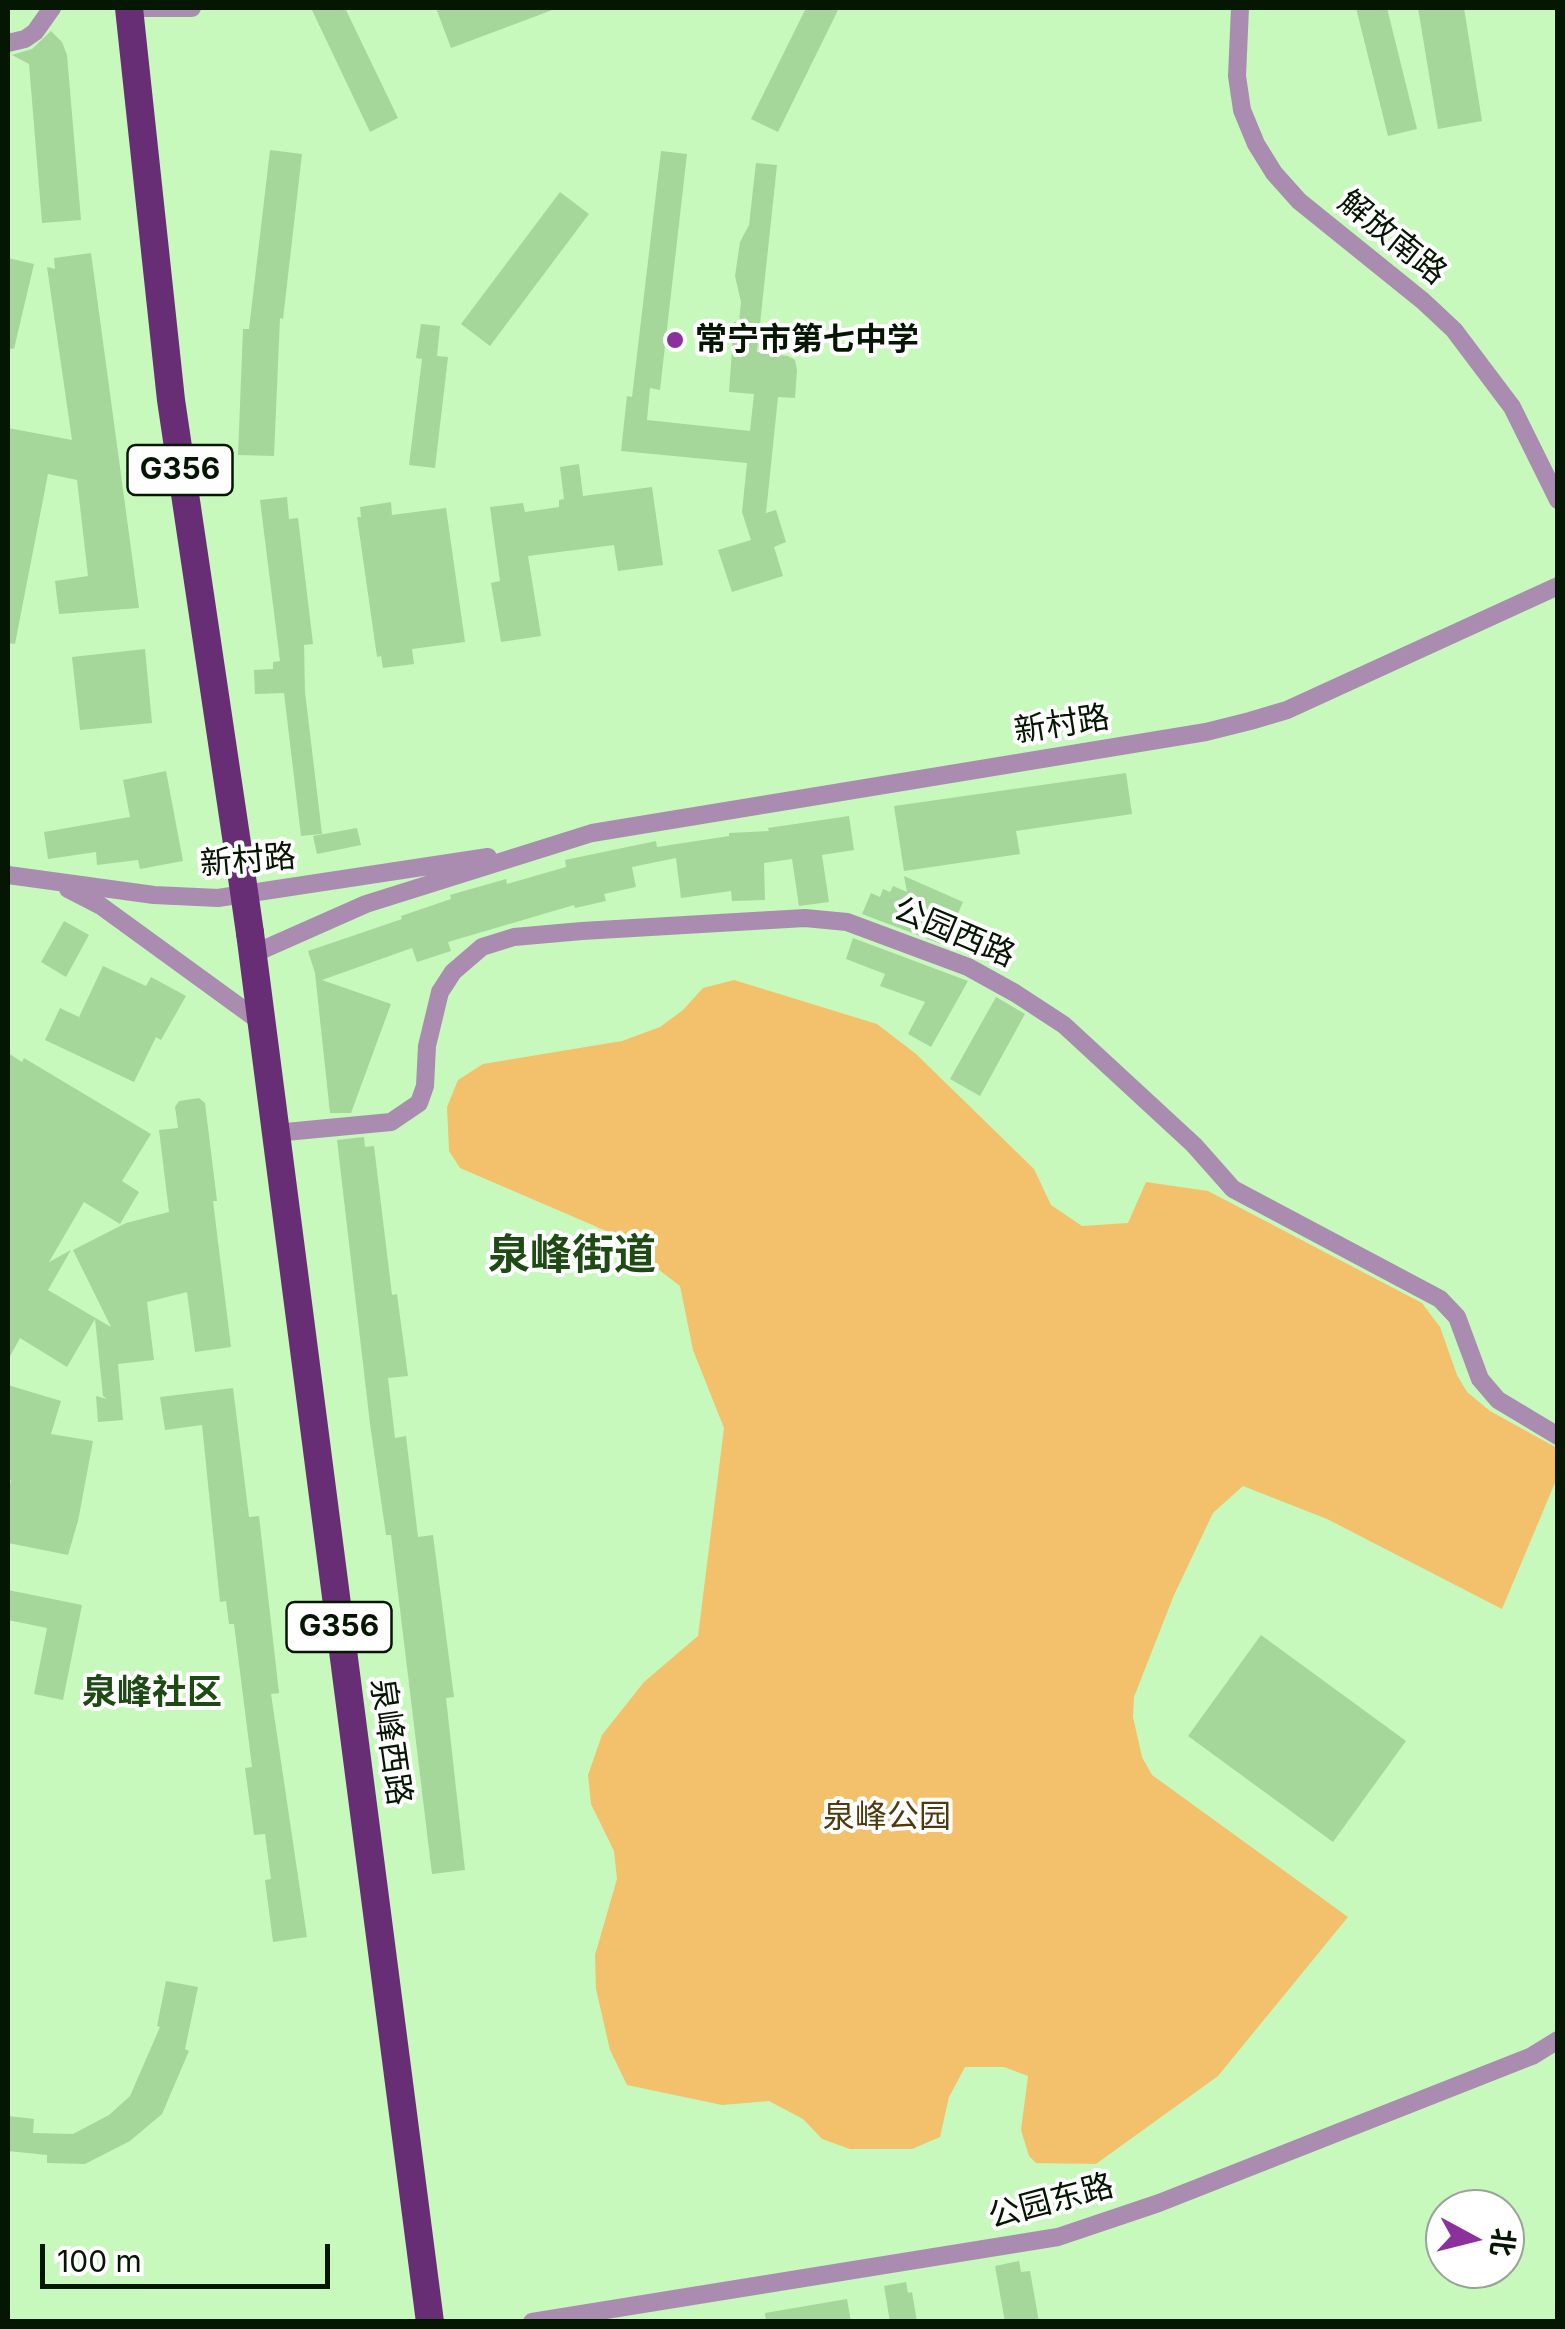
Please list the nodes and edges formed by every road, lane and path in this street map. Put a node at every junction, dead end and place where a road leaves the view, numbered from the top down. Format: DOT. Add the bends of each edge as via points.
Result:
graph roads {
  1 [pos="52,8"];
  2 [pos="129,8"];
  3 [pos="144,8"];
  4 [pos="192,8"];
  5 [pos="1240,8"];
  6 [pos="8,44"];
  7 [pos="1558,500"];
  8 [pos="1558,586"];
  9 [pos="552,846"];
  10 [pos="8,875"];
  11 [pos="49,881"];
  12 [pos="252,944"];
  13 [pos="262,1023"];
  14 [pos="276,1134"];
  15 [pos="1558,1436"];
  16 [pos="1558,2040"];
  17 [pos="430,2322"];
  18 [pos="532,2322"];
  1 -- 6 [label="street" via="35,32"];
  2 -- 12 [label="highway, G356, bridge" via="171,400"];
  3 -- 4 [label="street"];
  5 -- 7 [label="street, 解放南路" via="1242,110 1274,173 1454,330 1512,408"];
  8 -- 9 [label="street, 新村路" via="1250,722 592,832"];
  9 -- 11 [label="street, 新村路" via="218,898"];
  9 -- 12 [label="street, 新村路"];
  10 -- 11 [label="street, 新村路"];
  11 -- 13 [label="street" via="101,906"];
  12 -- 13 [label="highway, 泉峰西路 / G356"];
  13 -- 14 [label="highway, 泉峰西路 / G356"];
  14 -- 15 [label="street, 公园西路" via="391,1122 419,1102 440,992 482,947 582,930 804,918 847,922 968,966 1064,1026 1233,1189 1440,1299 1457,1317 1480,1379 1498,1400"];
  14 -- 17 [label="highway, 泉峰西路 / G356"];
  16 -- 18 [label="street, 公园东路" via="1532,2056 1058,2237"];
}
